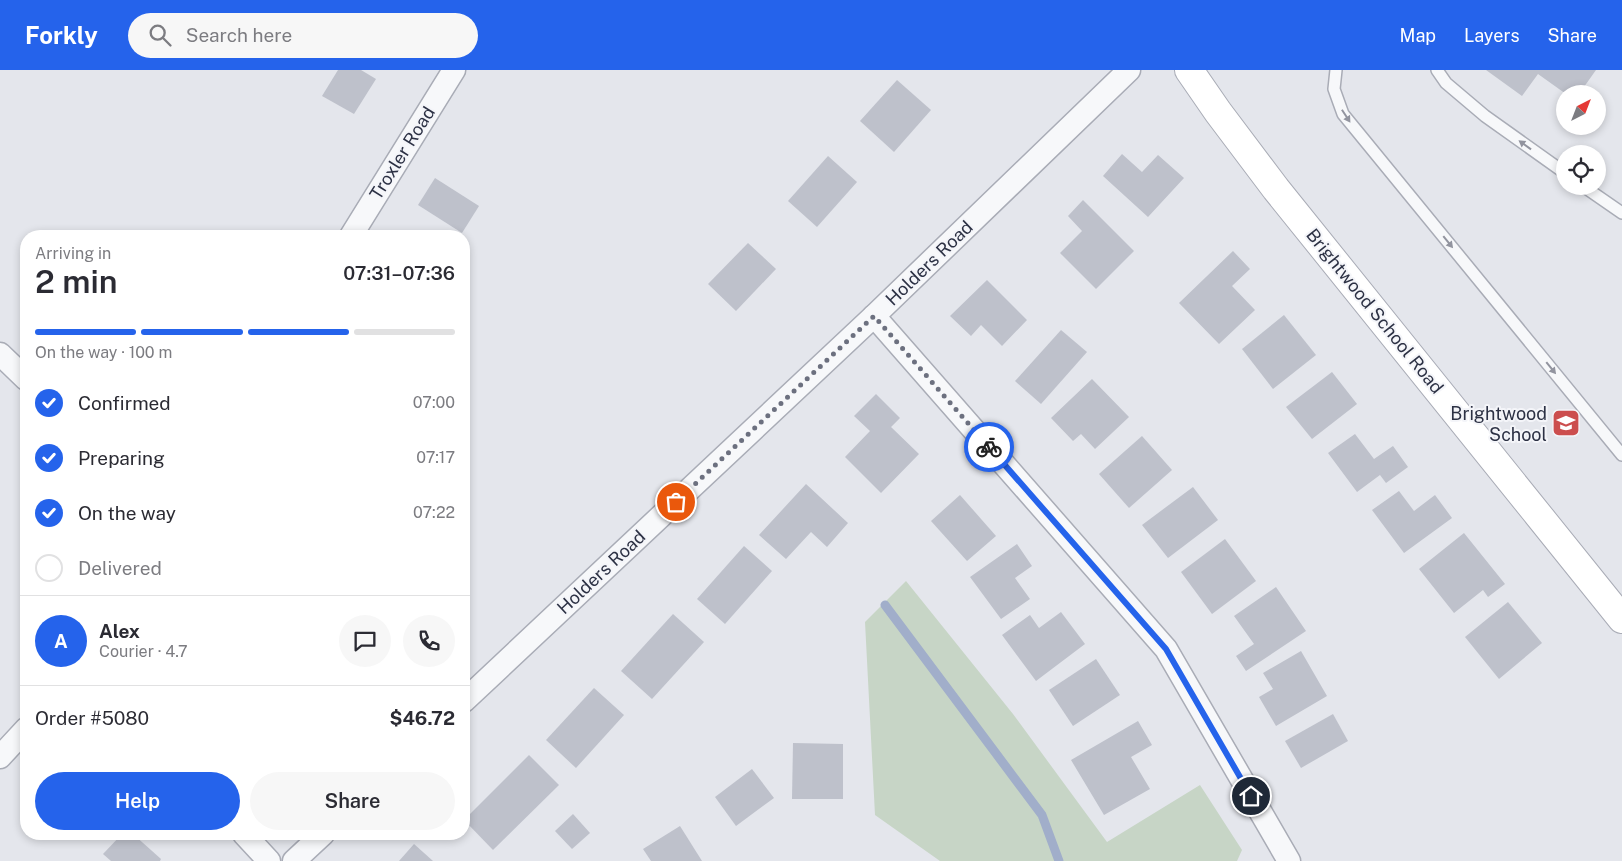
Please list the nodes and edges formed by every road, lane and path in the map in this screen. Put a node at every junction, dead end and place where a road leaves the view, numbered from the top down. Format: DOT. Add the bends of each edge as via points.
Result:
graph roads {
  1 [pos="454,70"];
  2 [pos="1130,70"];
  3 [pos="1189,70"];
  4 [pos="1336,70"];
  5 [pos="1437,70"];
  6 [pos="1556,167"];
  7 [pos="1596,195"];
  8 [pos="1622,213"];
  9 [pos="355,230"];
  10 [pos="874,316"];
  11 [pos="0,354"];
  12 [pos="20,373"];
  13 [pos="1622,455"];
  14 [pos="1622,619"];
  15 [pos="470,696"];
  16 [pos="20,735"];
  17 [pos="0,757"];
  18 [pos="250,840"];
  19 [pos="317,840"];
  20 [pos="269,861"];
  21 [pos="294,861"];
  22 [pos="1289,861"];
  1 -- 9 [label="street, Troxler Road"];
  2 -- 10 [label="street, Holders Road"];
  3 -- 14 [label="main road, Brightwood School Road" via="1276,189"];
  4 -- 13 [label="lane, one-way" via="1334,89 1343,114"];
  6 -- 5 [label="lane, one-way" via="1485,116"];
  7 -- 8 [label="lane"];
  10 -- 15 [label="street, Holders Road"];
  10 -- 22 [label="street" via="1166,649"];
  11 -- 12 [label="street"];
  16 -- 17 [label="street"];
  18 -- 20 [label="street"];
  19 -- 21 [label="street"];
}
